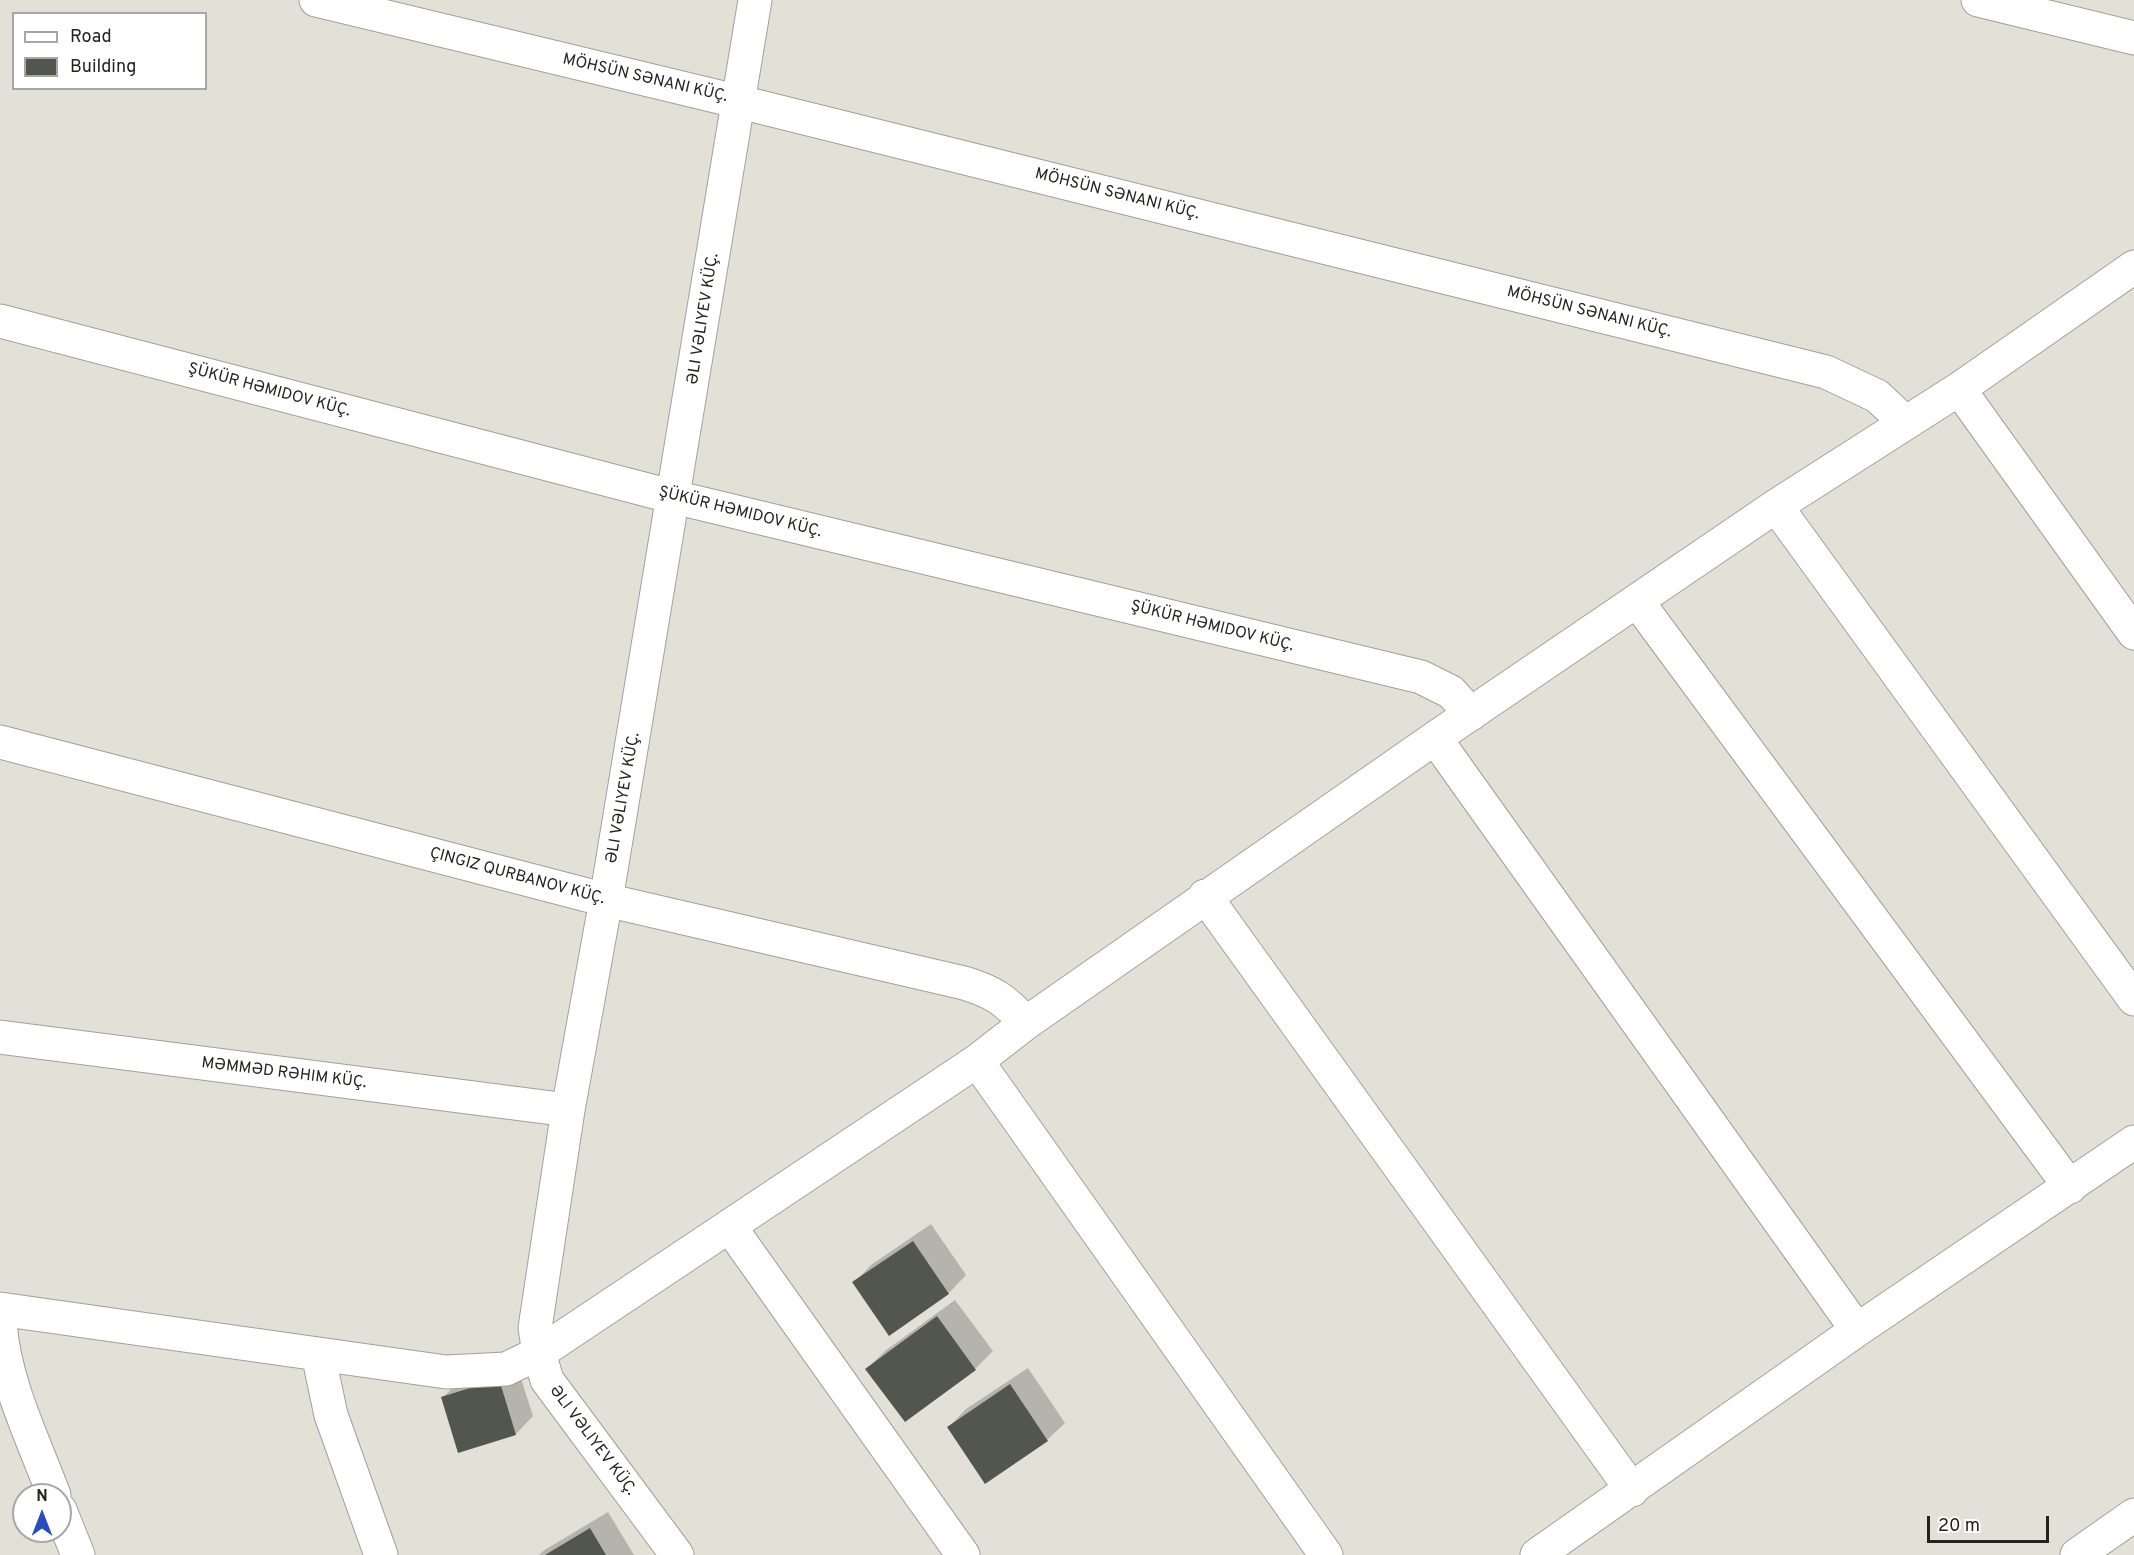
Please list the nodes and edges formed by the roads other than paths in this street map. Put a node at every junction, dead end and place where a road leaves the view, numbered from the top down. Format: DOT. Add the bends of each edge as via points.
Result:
graph roads {
  1 [pos="316,0"];
  2 [pos="755,0"];
  3 [pos="1978,0"];
  4 [pos="2134,38"];
  5 [pos="740,102"];
  6 [pos="2134,267"];
  7 [pos="0,321"];
  8 [pos="1959,389"];
  9 [pos="1905,422"];
  10 [pos="674,497"];
  11 [pos="1776,506"];
  12 [pos="1637,601"];
  13 [pos="2134,633"];
  14 [pos="1471,714"];
  15 [pos="1435,738"];
  16 [pos="0,742"];
  17 [pos="1205,896"];
  18 [pos="606,900"];
  19 [pos="2134,999"];
  20 [pos="1026,1023"];
  21 [pos="0,1037"];
  22 [pos="977,1061"];
  23 [pos="568,1110"];
  24 [pos="2134,1142"];
  25 [pos="2070,1187"];
  26 [pos="730,1227"];
  27 [pos="0,1310"];
  28 [pos="0,1322"];
  29 [pos="1857,1330"];
  30 [pos="539,1353"];
  31 [pos="318,1354"];
  32 [pos="49,1483"];
  33 [pos="1632,1490"];
  34 [pos="2134,1515"];
  35 [pos="72,1540"];
  36 [pos="78,1555"];
  37 [pos="381,1555"];
  38 [pos="677,1555"];
  39 [pos="963,1555"];
  40 [pos="1326,1555"];
  41 [pos="1537,1555"];
  42 [pos="2077,1555"];
  1 -- 5 [label="street, MÖHSÜN SƏNANI KÜÇ."];
  2 -- 5 [label="street, ƏLI VƏLIYEV KÜÇ."];
  3 -- 4 [label="street"];
  5 -- 9 [label="street, MÖHSÜN SƏNANI KÜÇ." via="1826,372 1877,396"];
  5 -- 10 [label="street, ƏLI VƏLIYEV KÜÇ."];
  6 -- 8 [label="street"];
  7 -- 10 [label="street, ŞÜKÜR HƏMIDOV KÜÇ."];
  8 -- 9 [label="street"];
  8 -- 13 [label="street"];
  9 -- 11 [label="street"];
  10 -- 14 [label="street, ŞÜKÜR HƏMIDOV KÜÇ." via="1421,677 1451,692"];
  10 -- 18 [label="street, ƏLI VƏLIYEV KÜÇ."];
  11 -- 12 [label="street"];
  11 -- 19 [label="street"];
  12 -- 14 [label="street"];
  12 -- 25 [label="street"];
  14 -- 15 [label="street"];
  15 -- 17 [label="street"];
  15 -- 29 [label="street"];
  16 -- 18 [label="street, ÇINGIZ QURBANOV KÜÇ."];
  17 -- 20 [label="street"];
  17 -- 33 [label="street"];
  18 -- 20 [label="street, ÇINGIZ QURBANOV KÜÇ." via="964,983 1005,1000"];
  18 -- 23 [label="street, ƏLI VƏLIYEV KÜÇ."];
  20 -- 22 [label="street"];
  21 -- 23 [label="street, MƏMMƏD RƏHIM KÜÇ."];
  22 -- 26 [label="street"];
  22 -- 40 [label="street"];
  23 -- 30 [label="street, ƏLI VƏLIYEV KÜÇ." via="539,1294 535,1328"];
  24 -- 25 [label="street"];
  25 -- 29 [label="street"];
  26 -- 30 [label="street"];
  26 -- 39 [label="street"];
  27 -- 31 [label="street"];
  28 -- 32 [label="street" via="1,1343 13,1389"];
  29 -- 33 [label="street"];
  30 -- 31 [label="street" via="506,1369 483,1372 446,1372"];
  30 -- 38 [label="street, ƏLI VƏLIYEV KÜÇ." via="547,1380 564,1405"];
  31 -- 37 [label="street" via="331,1415"];
  33 -- 41 [label="street"];
  34 -- 42 [label="street"];
  35 -- 36 [label="street"];
}
